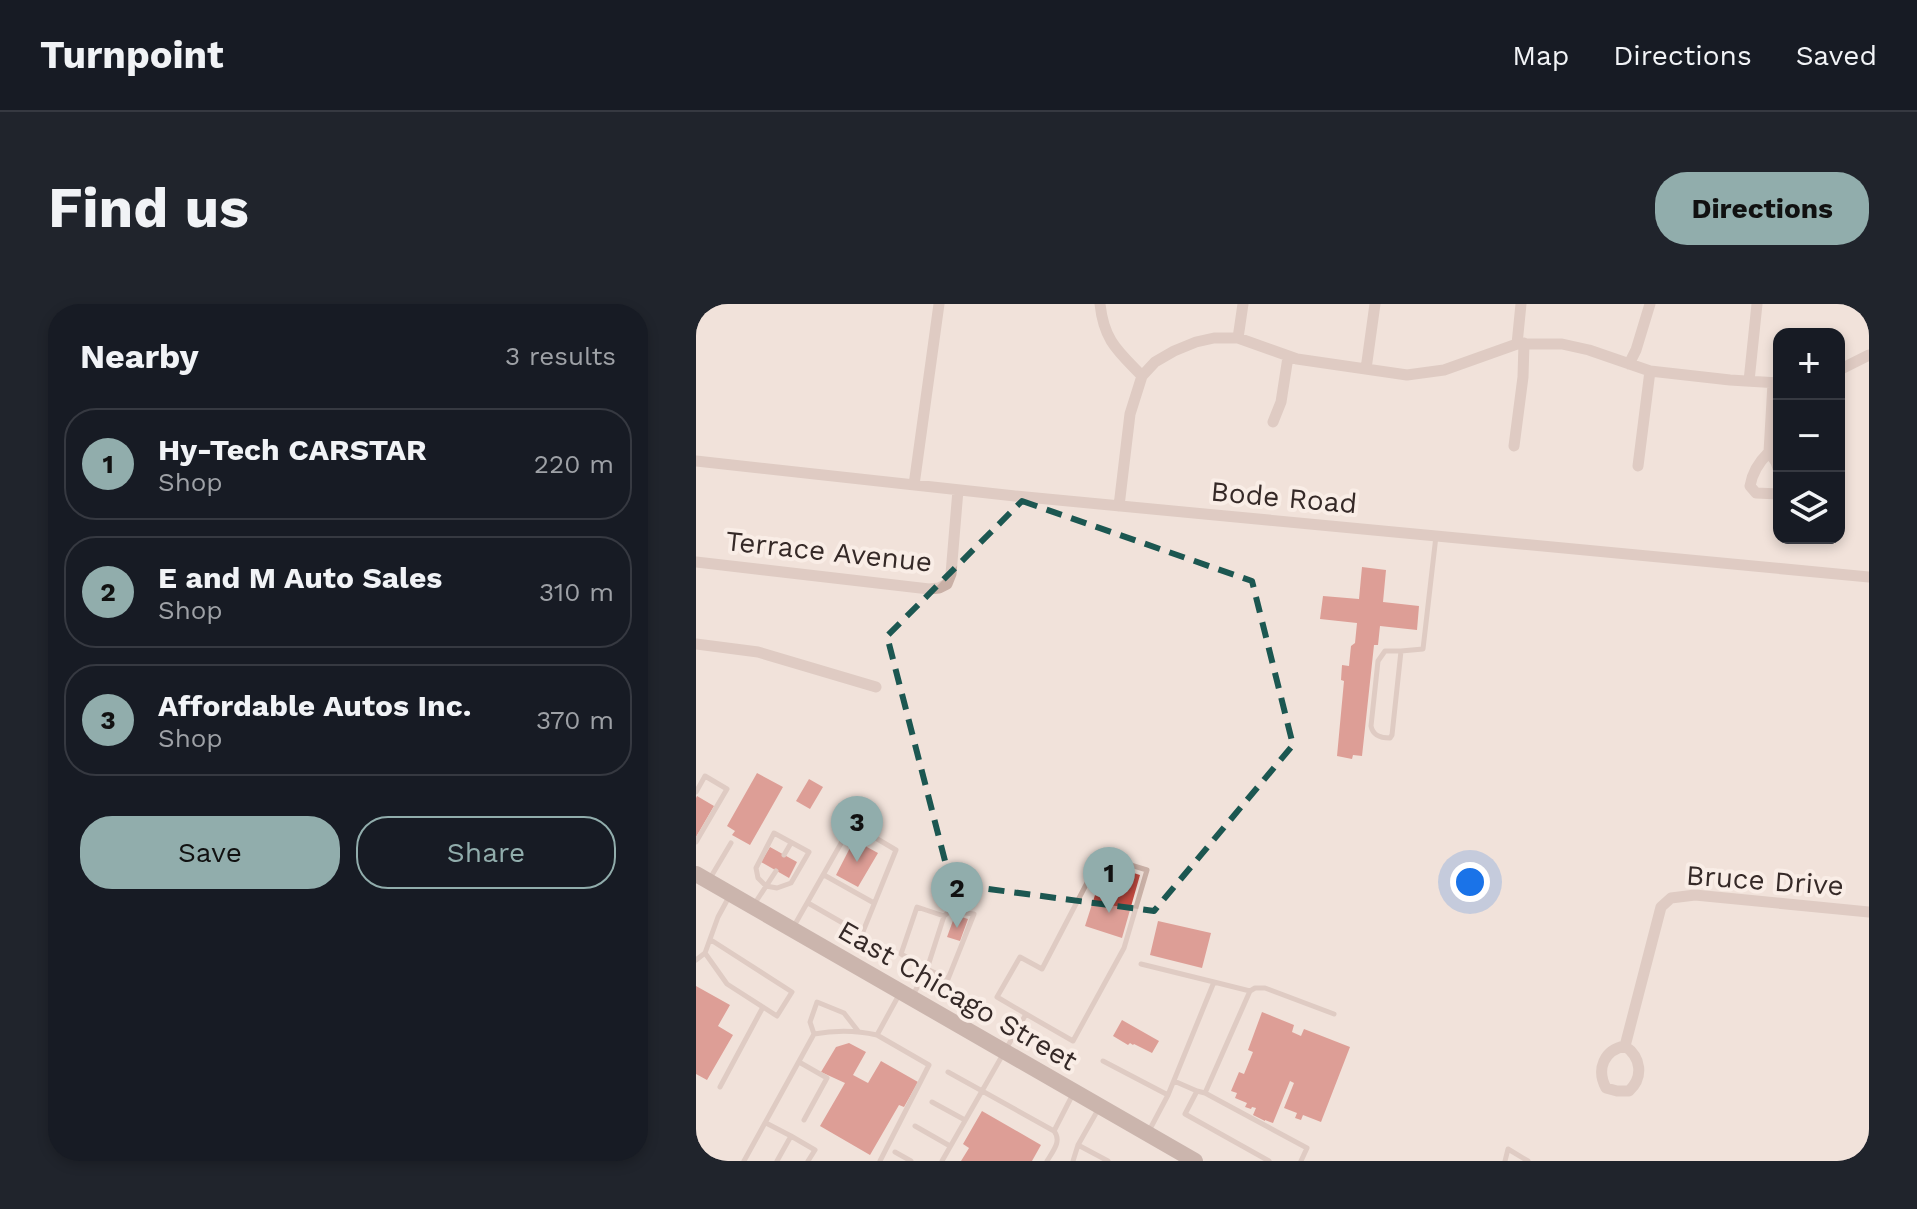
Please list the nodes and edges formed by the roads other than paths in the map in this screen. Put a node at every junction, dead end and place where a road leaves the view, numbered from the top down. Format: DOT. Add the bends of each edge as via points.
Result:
graph roads {
  1 [pos="939,304"];
  2 [pos="1100,304"];
  3 [pos="1243,304"];
  4 [pos="1375,304"];
  5 [pos="1521,304"];
  6 [pos="1650,304"];
  7 [pos="1757,304"];
  8 [pos="1238,338"];
  9 [pos="1521,344"];
  10 [pos="1869,355"];
  11 [pos="1288,357"];
  12 [pos="1629,364"];
  13 [pos="1845,367"];
  14 [pos="1366,369"];
  15 [pos="1650,371"];
  16 [pos="1142,376"];
  17 [pos="1749,381"];
  18 [pos="1773,383"];
  19 [pos="1774,400"];
  20 [pos="1273,422"];
  21 [pos="1514,446"];
  22 [pos="1769,452"];
  23 [pos="1773,458"];
  24 [pos="696,461"];
  25 [pos="1638,466"];
  26 [pos="914,485"];
  27 [pos="958,490"];
  28 [pos="1773,494"];
  29 [pos="1119,506"];
  30 [pos="1436,535"];
  31 [pos="696,562"];
  32 [pos="1869,577"];
  33 [pos="696,644"];
  34 [pos="1401,651"];
  35 [pos="876,687"];
  36 [pos="696,792"];
  37 [pos="696,842"];
  38 [pos="731,843"];
  39 [pos="791,843"];
  40 [pos="784,855"];
  41 [pos="776,871"];
  42 [pos="824,875"];
  43 [pos="702,878"];
  44 [pos="766,886"];
  45 [pos="730,894"];
  46 [pos="808,903"];
  47 [pos="874,903"];
  48 [pos="753,907"];
  49 [pos="1869,912"];
  50 [pos="944,916"];
  51 [pos="791,930"];
  52 [pos="711,940"];
  53 [pos="705,953"];
  54 [pos="696,960"];
  55 [pos="1141,964"];
  56 [pos="927,969"];
  57 [pos="1214,982"];
  58 [pos="1250,991"];
  59 [pos="906,995"];
  60 [pos="763,1007"];
  61 [pos="1026,1014"];
  62 [pos="1334,1014"];
  63 [pos="858,1031"];
  64 [pos="814,1034"];
  65 [pos="877,1035"];
  66 [pos="1625,1046"];
  67 [pos="1005,1052"];
  68 [pos="1103,1061"];
  69 [pos="799,1062"];
  70 [pos="948,1072"];
  71 [pos="1174,1081"];
  72 [pos="720,1087"];
  73 [pos="981,1091"];
  74 [pos="1197,1091"];
  75 [pos="1074,1092"];
  76 [pos="1205,1093"];
  77 [pos="1168,1095"];
  78 [pos="932,1102"];
  79 [pos="1100,1106"];
  80 [pos="804,1120"];
  81 [pos="965,1120"];
  82 [pos="766,1123"];
  83 [pos="915,1126"];
  84 [pos="1054,1131"];
  85 [pos="1147,1134"];
  86 [pos="791,1136"];
  87 [pos="1078,1145"];
  88 [pos="950,1146"];
  89 [pos="895,1152"];
  90 [pos="744,1161"];
  91 [pos="777,1161"];
  92 [pos="808,1161"];
  93 [pos="880,1161"];
  94 [pos="911,1161"];
  95 [pos="942,1161"];
  96 [pos="1047,1161"];
  97 [pos="1073,1161"];
  98 [pos="1108,1161"];
  99 [pos="1195,1161"];
  100 [pos="1269,1161"];
  101 [pos="1301,1161"];
  102 [pos="1505,1161"];
  103 [pos="1528,1161"];
  1 -- 26 [label="street"];
  2 -- 16 [label="street" via="1107,336"];
  3 -- 8 [label="street"];
  4 -- 14 [label="street"];
  5 -- 9 [label="street"];
  6 -- 12 [label="street"];
  7 -- 17 [label="street"];
  8 -- 11 [label="street"];
  8 -- 16 [label="street" via="1196,342 1155,362"];
  9 -- 12 [label="street" via="1574,346"];
  9 -- 14 [label="street" via="1444,370 1407,375"];
  9 -- 21 [label="street" via="1523,377"];
  10 -- 13 [label="street"];
  11 -- 14 [label="street"];
  11 -- 20 [label="street"];
  12 -- 15 [label="street"];
  15 -- 17 [label="street"];
  15 -- 25 [label="street"];
  16 -- 29 [label="street" via="1130,414"];
  17 -- 18 [label="street"];
  19 -- 22 [label="street"];
  22 -- 23 [label="street"];
  22 -- 28 [label="street" via="1750,486 1756,493"];
  24 -- 26 [label="street, Bode Road"];
  26 -- 27 [label="street, Bode Road"];
  27 -- 29 [label="street, Bode Road"];
  27 -- 31 [label="street, Terrace Avenue" via="951,574 945,586 936,589"];
  29 -- 30 [label="street, Bode Road"];
  30 -- 32 [label="street, Bode Road"];
  30 -- 34 [label="lane" via="1423,649"];
  33 -- 35 [label="street" via="758,652"];
  34 -- 34 [label="lane" via="1392,735 1379,737 1371,726 1378,661 1385,651"];
  36 -- 37 [label="lane" via="705,776 727,789"];
  38 -- 43 [label="lane"];
  39 -- 40 [label="lane"];
  39 -- 44 [label="lane" via="774,833 756,866"];
  39 -- 44 [label="lane" via="809,852 798,871 788,885"];
  41 -- 44 [label="lane"];
  42 -- 46 [label="lane"];
  42 -- 47 [label="lane"];
  42 -- 47 [label="lane" via="852,824 896,850"];
  43 -- 45 [label="main road, East Chicago Street"];
  44 -- 48 [label="lane"];
  45 -- 48 [label="main road, East Chicago Street"];
  45 -- 52 [label="lane"];
  46 -- 47 [label="lane" via="862,934"];
  46 -- 51 [label="lane"];
  48 -- 51 [label="main road, East Chicago Street"];
  49 -- 66 [label="street, Bruce Drive" via="1695,895 1671,898 1661,907"];
  50 -- 56 [label="lane"];
  50 -- 56 [label="lane" via="917,907 901,954"];
  50 -- 56 [label="lane" via="950,911 974,914 948,979"];
  51 -- 59 [label="main road, East Chicago Street"];
  52 -- 53 [label="lane"];
  52 -- 60 [label="lane" via="792,992 777,1016"];
  53 -- 54 [label="lane"];
  53 -- 60 [label="lane" via="727,984"];
  55 -- 57 [label="lane"];
  56 -- 59 [label="lane"];
  57 -- 58 [label="lane"];
  57 -- 71 [label="lane"];
  58 -- 62 [label="lane" via="1265,988"];
  58 -- 76 [label="lane"];
  59 -- 65 [label="lane"];
  59 -- 67 [label="main road, East Chicago Street"];
  60 -- 72 [label="lane"];
  61 -- 61 [label="lane" via="1073,1041 1124,948 1147,870 1101,856 1042,969 1020,957 997,997"];
  61 -- 67 [label="lane"];
  63 -- 64 [label="lane"];
  63 -- 64 [label="lane" via="844,1013 817,1002 810,1022"];
  63 -- 65 [label="lane"];
  64 -- 69 [label="lane"];
  65 -- 93 [label="lane" via="929,1065"];
  67 -- 73 [label="lane"];
  67 -- 75 [label="main road, East Chicago Street"];
  68 -- 77 [label="lane"];
  69 -- 80 [label="lane" via="827,1078"];
  69 -- 82 [label="lane"];
  70 -- 73 [label="lane"];
  71 -- 74 [label="lane"];
  71 -- 77 [label="lane"];
  73 -- 81 [label="lane"];
  73 -- 84 [label="lane"];
  74 -- 76 [label="lane"];
  74 -- 100 [label="lane" via="1185,1114"];
  75 -- 79 [label="main road, East Chicago Street"];
  75 -- 84 [label="lane"];
  76 -- 101 [label="lane" via="1307,1148"];
  77 -- 85 [label="lane"];
  78 -- 81 [label="lane"];
  79 -- 85 [label="main road, East Chicago Street"];
  79 -- 87 [label="lane"];
  81 -- 88 [label="lane"];
  82 -- 86 [label="lane"];
  82 -- 90 [label="lane"];
  83 -- 88 [label="lane"];
  84 -- 96 [label="lane" via="1058,1141"];
  85 -- 99 [label="main road, East Chicago Street"];
  86 -- 91 [label="lane"];
  86 -- 92 [label="lane" via="815,1150"];
  87 -- 97 [label="lane"];
  87 -- 98 [label="lane"];
  88 -- 95 [label="lane"];
  89 -- 94 [label="lane"];
  102 -- 103 [label="lane" via="1508,1149"];
}
